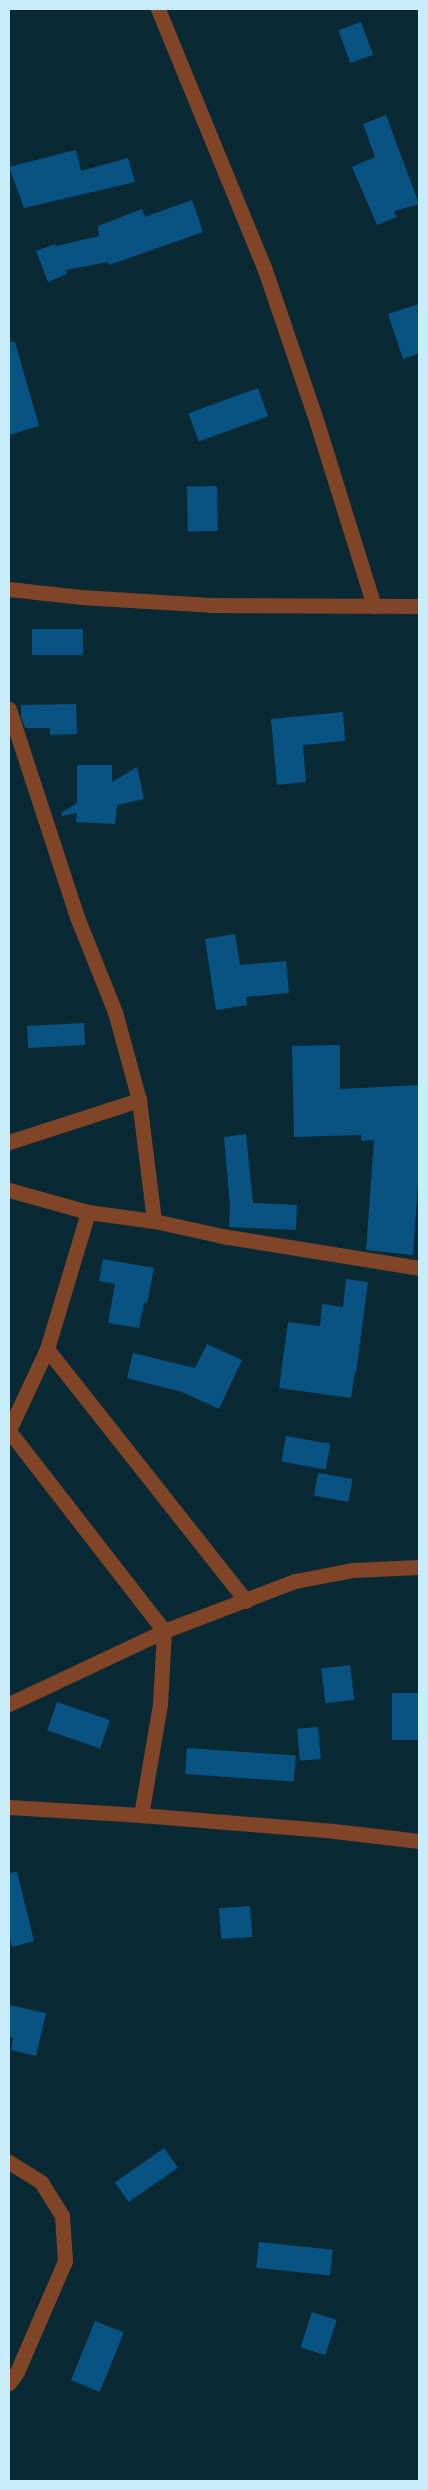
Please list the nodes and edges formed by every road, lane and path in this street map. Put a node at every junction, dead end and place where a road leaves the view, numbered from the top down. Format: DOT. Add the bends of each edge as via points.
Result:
graph roads {
  1 [pos="158,9"];
  2 [pos="9,589"];
  3 [pos="374,606"];
  4 [pos="419,606"];
  5 [pos="9,709"];
  6 [pos="139,1100"];
  7 [pos="9,1142"];
  8 [pos="9,1190"];
  9 [pos="88,1212"];
  10 [pos="154,1221"];
  11 [pos="419,1268"];
  12 [pos="47,1349"];
  13 [pos="9,1430"];
  14 [pos="419,1566"];
  15 [pos="246,1601"];
  16 [pos="164,1631"];
  17 [pos="9,1704"];
  18 [pos="9,1807"];
  19 [pos="141,1815"];
  20 [pos="419,1841"];
  21 [pos="9,2162"];
  22 [pos="9,2383"];
  1 -- 3 [label="street" via="265,270"];
  2 -- 3 [label="street" via="210,605"];
  3 -- 4 [label="street"];
  5 -- 6 [label="street" via="77,917 115,1012"];
  6 -- 7 [label="street"];
  6 -- 10 [label="street"];
  8 -- 9 [label="street"];
  9 -- 10 [label="street"];
  9 -- 12 [label="street"];
  10 -- 11 [label="street" via="222,1236"];
  12 -- 13 [label="street"];
  12 -- 15 [label="street"];
  13 -- 16 [label="street"];
  14 -- 15 [label="street" via="352,1570 295,1581"];
  15 -- 16 [label="street"];
  16 -- 17 [label="street"];
  16 -- 19 [label="street" via="160,1704"];
  18 -- 19 [label="street"];
  19 -- 20 [label="street"];
  21 -- 22 [label="street" via="40,2182 62,2216 65,2261 17,2372"];
}
